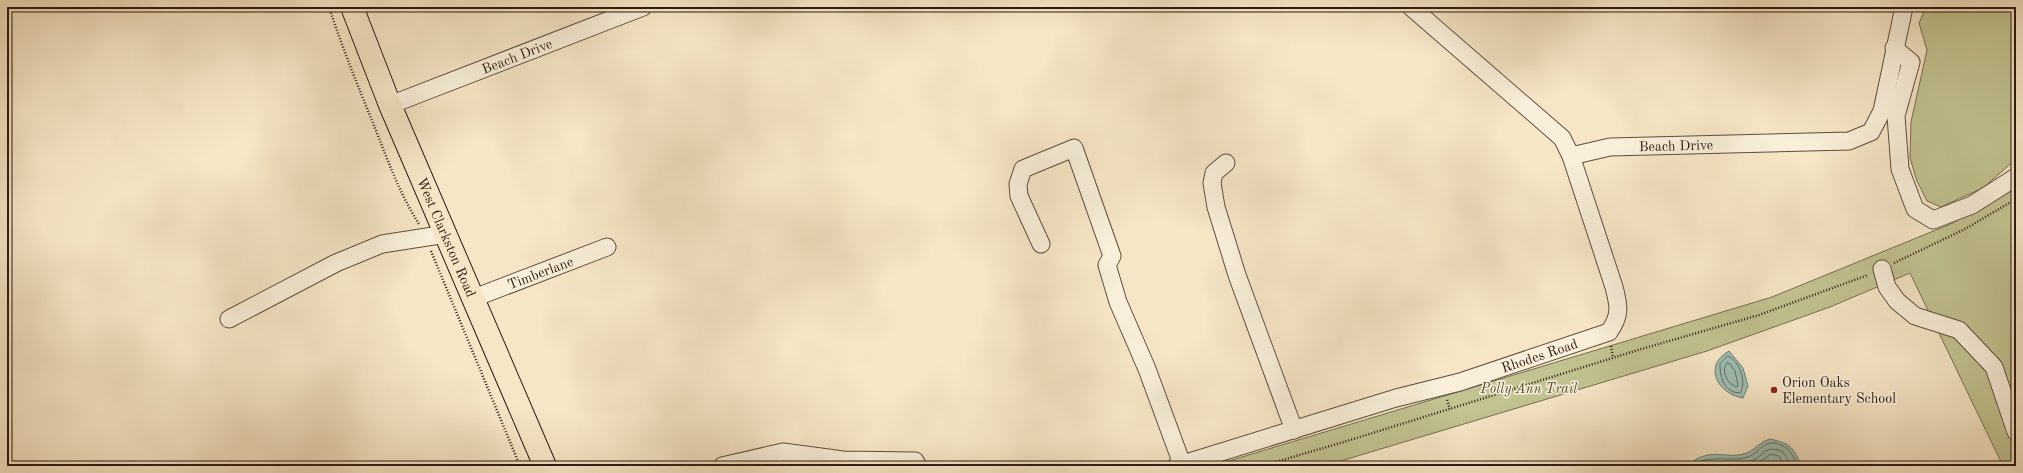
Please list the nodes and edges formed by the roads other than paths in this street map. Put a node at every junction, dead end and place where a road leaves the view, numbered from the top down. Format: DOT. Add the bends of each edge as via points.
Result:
graph roads {
  1 [pos="352,7"];
  2 [pos="643,7"];
  3 [pos="1411,7"];
  4 [pos="1904,7"];
  5 [pos="1894,48"];
  6 [pos="390,105"];
  7 [pos="1571,156"];
  8 [pos="1226,163"];
  9 [pos="2016,177"];
  10 [pos="446,234"];
  11 [pos="1041,244"];
  12 [pos="607,248"];
  13 [pos="1882,269"];
  14 [pos="474,298"];
  15 [pos="229,319"];
  16 [pos="1294,430"];
  17 [pos="2016,432"];
  18 [pos="1179,465"];
  19 [pos="544,466"];
  20 [pos="722,466"];
  21 [pos="918,466"];
  1 -- 6 [label="main road, West Clarkston Road"];
  2 -- 6 [label="street, Beach Drive"];
  3 -- 7 [label="street" via="1562,138"];
  4 -- 5 [label="street, Beach Drive"];
  5 -- 7 [label="street, Beach Drive" via="1882,111 1871,132 1849,141 1610,147"];
  5 -- 9 [label="street" via="1911,62 1896,116 1900,169 1915,209 1933,220 1972,205"];
  6 -- 10 [label="main road, West Clarkston Road"];
  7 -- 16 [label="street, Rhodes Road" via="1618,303 1617,321 1609,332 1460,382 1396,398"];
  8 -- 16 [label="street" via="1214,173 1212,183 1216,207 1258,334"];
  10 -- 14 [label="main road, West Clarkston Road"];
  10 -- 15 [label="street" via="382,244 336,263"];
  11 -- 18 [label="street" via="1020,196 1018,184 1023,169 1074,148 1112,256 1107,265 1118,302 1147,369"];
  12 -- 14 [label="street, Timberlane"];
  13 -- 17 [label="street" via="1887,287 1897,301 1915,316 1959,330 1994,367"];
  14 -- 19 [label="main road, West Clarkston Road"];
  16 -- 18 [label="street, Rhodes Road"];
  20 -- 21 [label="street" via="783,452 843,460 915,461"];
}
